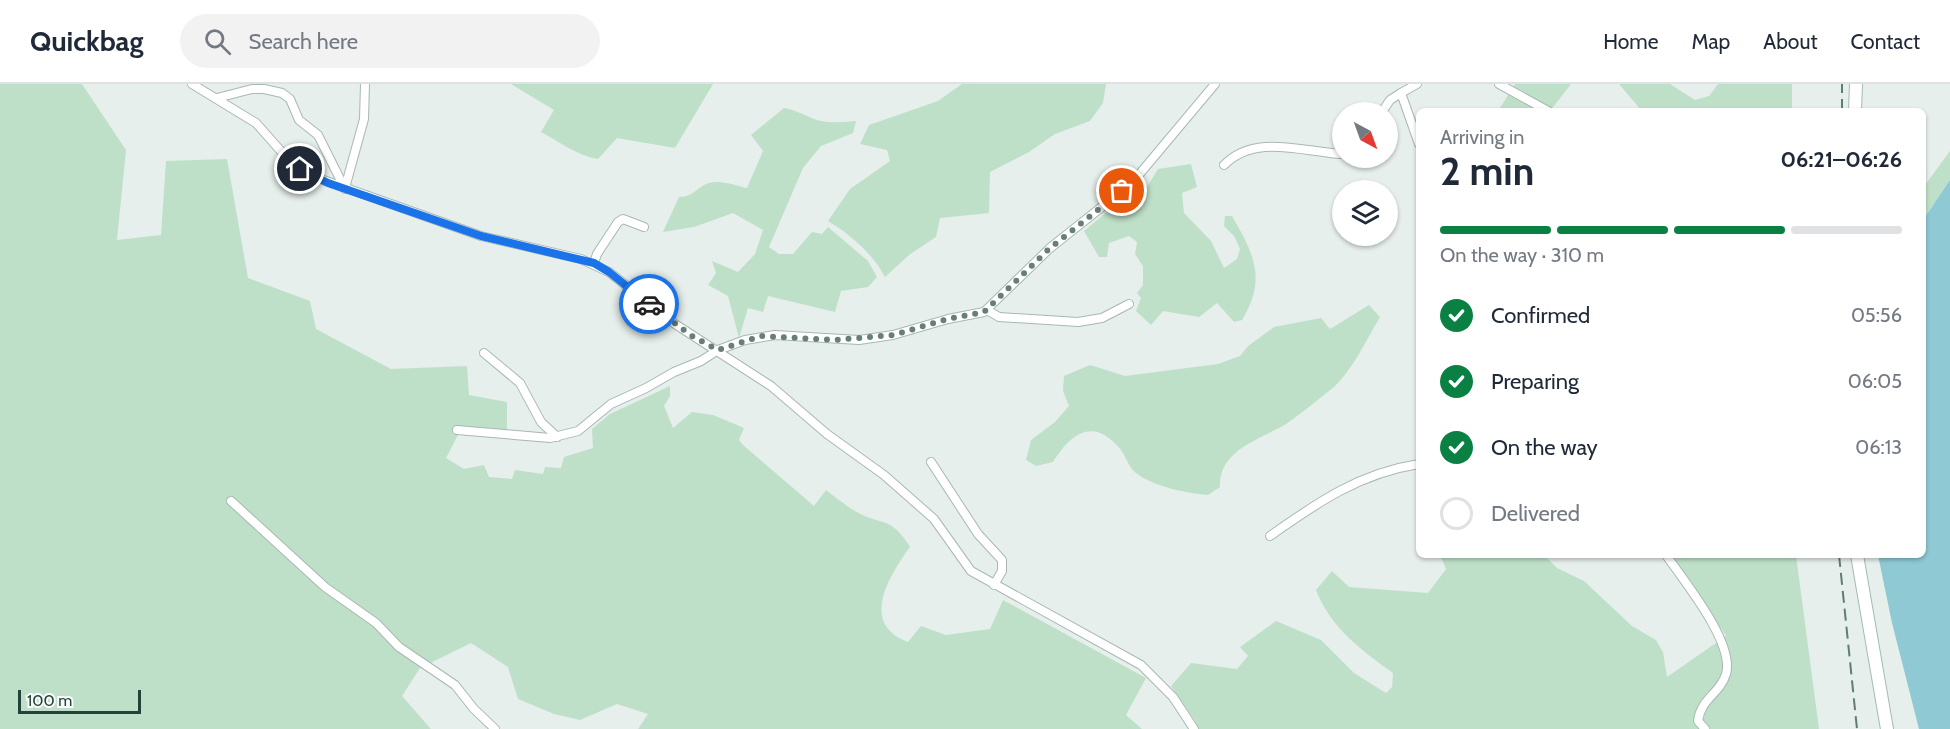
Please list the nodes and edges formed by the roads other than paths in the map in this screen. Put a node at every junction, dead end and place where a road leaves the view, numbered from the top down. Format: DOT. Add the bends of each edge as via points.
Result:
graph roads {
  1 [pos="192,84"];
  2 [pos="365,84"];
  3 [pos="1215,84"];
  4 [pos="1417,84"];
  5 [pos="1499,84"];
  6 [pos="1856,84"];
  7 [pos="1401,93"];
  8 [pos="217,98"];
  9 [pos="1389,102"];
  10 [pos="1543,108"];
  11 [pos="1855,108"];
  12 [pos="1416,136"];
  13 [pos="1332,153"];
  14 [pos="1224,165"];
  15 [pos="345,189"];
  16 [pos="644,227"];
  17 [pos="594,263"];
  18 [pos="1129,304"];
  19 [pos="987,310"];
  20 [pos="718,350"];
  21 [pos="484,353"];
  22 [pos="457,430"];
  23 [pos="557,437"];
  24 [pos="931,462"];
  25 [pos="1416,464"];
  26 [pos="231,501"];
  27 [pos="1270,536"];
  28 [pos="1668,558"];
  29 [pos="1858,558"];
  30 [pos="994,585"];
  31 [pos="495,729"];
  32 [pos="1194,729"];
  33 [pos="1705,729"];
  34 [pos="1887,729"];
  1 -- 8 [label="street"];
  2 -- 15 [label="street" via="364,119"];
  3 -- 19 [label="street" via="1141,174 1050,248"];
  4 -- 7 [label="street"];
  5 -- 10 [label="street"];
  6 -- 11 [label="main road"];
  7 -- 9 [label="street"];
  7 -- 12 [label="street"];
  8 -- 15 [label="street" via="256,123 300,169"];
  8 -- 15 [label="street" via="252,88 282,93 294,103 299,120 318,135"];
  13 -- 14 [label="street" via="1261,146 1239,152"];
  15 -- 17 [label="street" via="490,239"];
  16 -- 17 [label="street" via="623,219 618,222"];
  17 -- 20 [label="street" via="675,324"];
  18 -- 19 [label="street" via="1085,322 999,317"];
  19 -- 20 [label="street" via="893,335 835,340 761,336"];
  20 -- 23 [label="street" via="607,406 583,428"];
  20 -- 30 [label="street" via="771,386 827,435 870,463 921,506 971,571"];
  21 -- 23 [label="street" via="520,383 541,422"];
  22 -- 23 [label="street"];
  24 -- 30 [label="street" via="978,534 1002,560 1002,571"];
  25 -- 27 [label="street" via="1364,477"];
  26 -- 31 [label="street" via="325,587 376,623 399,647 455,685"];
  28 -- 33 [label="street" via="1725,650 1726,674 1700,709 1698,721"];
  29 -- 34 [label="main road"];
  30 -- 32 [label="street" via="1141,665 1173,697"];
}
